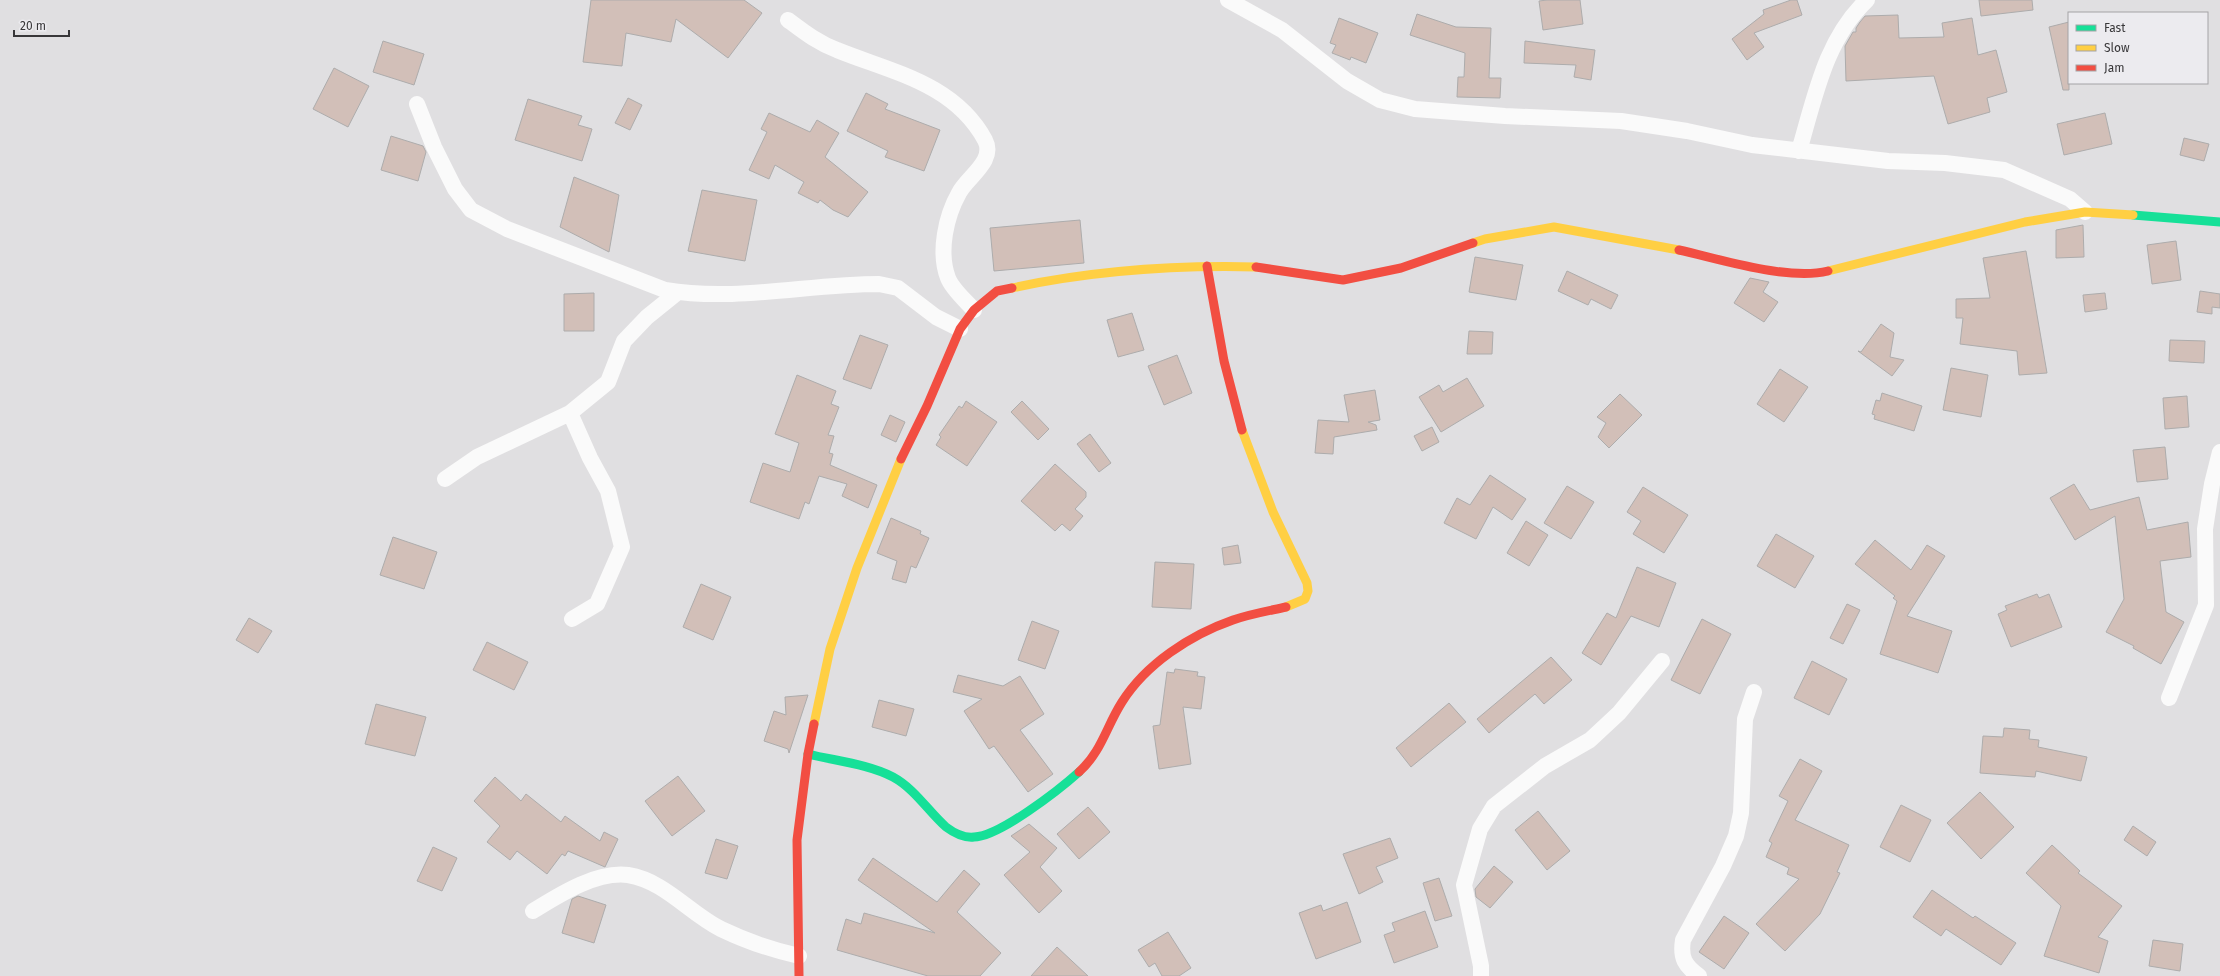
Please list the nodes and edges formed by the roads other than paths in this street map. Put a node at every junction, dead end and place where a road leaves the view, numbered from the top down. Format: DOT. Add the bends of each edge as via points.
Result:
graph roads {
  1 [pos="1228,0"];
  2 [pos="1867,0"];
  3 [pos="788,20"];
  4 [pos="417,104"];
  5 [pos="1799,151"];
  6 [pos="2085,212"];
  7 [pos="2220,222"];
  8 [pos="1207,266"];
  9 [pos="678,292"];
  10 [pos="974,310"];
  11 [pos="960,329"];
  12 [pos="570,414"];
  13 [pos="2220,452"];
  14 [pos="445,479"];
  15 [pos="572,619"];
  16 [pos="1662,660"];
  17 [pos="1754,692"];
  18 [pos="2169,698"];
  19 [pos="808,754"];
  20 [pos="533,911"];
  21 [pos="799,956"];
  22 [pos="799,976"];
  23 [pos="1481,976"];
  24 [pos="1699,976"];
  1 -- 5 [label="street" via="1282,30 1347,82 1380,100 1415,109 1621,121"];
  2 -- 5 [label="street" via="1842,28 1826,60"];
  3 -- 10 [label="street" via="830,47 932,87 952,101 981,133 987,143 985,161 959,193 943,245 948,279"];
  4 -- 9 [label="street" via="434,147 455,189 471,210 507,229 665,290"];
  5 -- 6 [label="street" via="2004,170 2070,199"];
  6 -- 7 [label="street"];
  6 -- 8 [label="street" via="2025,222 1814,274 1766,269 1621,238 1554,227 1486,239 1401,268 1343,280 1257,267"];
  8 -- 10 [label="street" via="1154,269 1035,283 997,291"];
  8 -- 19 [label="street" via="1213,312 1228,382 1273,512 1305,575 1308,590 1305,599 1296,604 1224,623 1185,643 1149,671 1126,695 1112,719 1101,746 1082,770 991,834 980,838 971,838 954,832 939,823 906,784 892,776"];
  9 -- 11 [label="street" via="747,294 879,284 898,288 936,317"];
  9 -- 12 [label="street" via="624,341 608,382"];
  10 -- 11 [label="street"];
  11 -- 19 [label="street" via="857,568 830,649"];
  12 -- 14 [label="street" via="477,457"];
  12 -- 15 [label="street" via="608,491 622,547 598,604"];
  13 -- 18 [label="street" via="2205,529 2206,605"];
  16 -- 23 [label="street" via="1619,714 1590,740 1545,766 1494,806 1480,829 1464,884"];
  17 -- 24 [label="street" via="1746,719 1741,813 1736,836 1723,866 1683,940 1681,952 1685,962"];
  19 -- 21 [label="street" via="798,840"];
  20 -- 21 [label="street" via="575,886 600,878 627,875 646,880 665,890 721,929 776,951"];
  21 -- 22 [label="street"];
}
